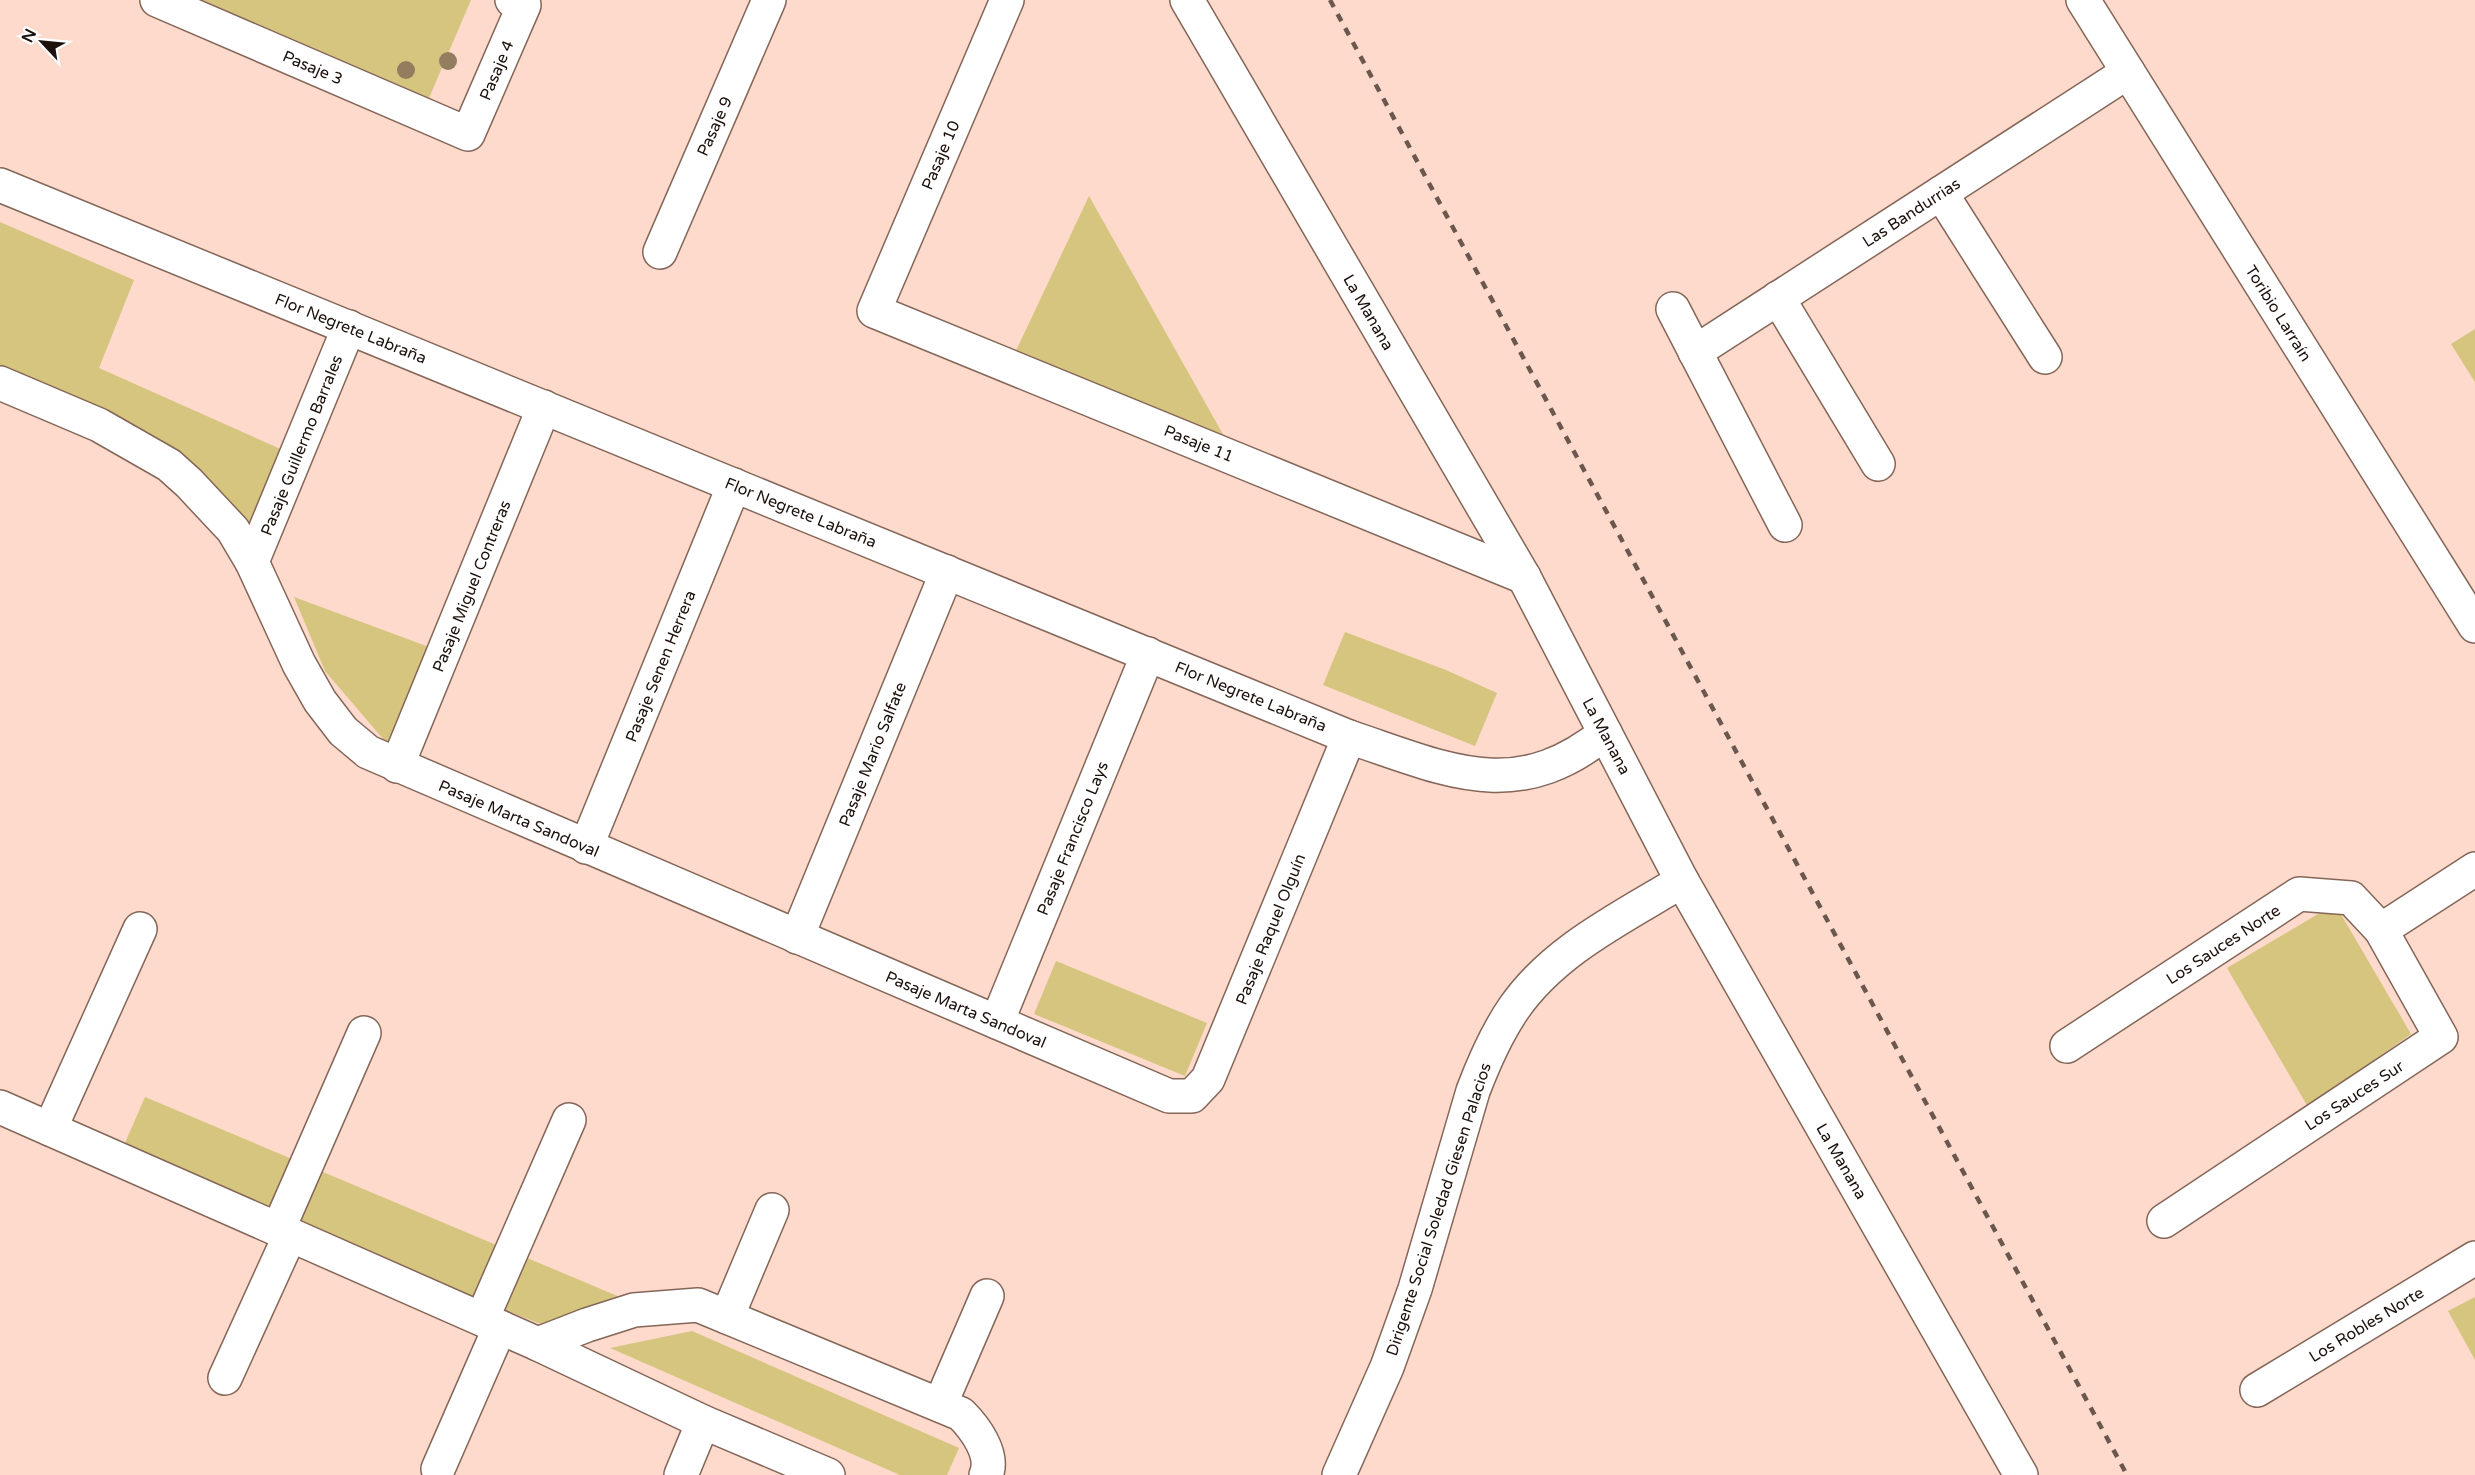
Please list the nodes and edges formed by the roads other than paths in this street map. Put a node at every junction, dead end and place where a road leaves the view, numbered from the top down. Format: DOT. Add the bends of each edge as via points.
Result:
graph roads {
  1 [pos="157,0"];
  2 [pos="769,0"];
  3 [pos="1006,0"];
  4 [pos="1187,0"];
  5 [pos="2083,0"];
  6 [pos="518,3"];
  7 [pos="2128,72"];
  8 [pos="468,134"];
  9 [pos="0,184"];
  10 [pos="1941,193"];
  11 [pos="660,252"];
  12 [pos="1778,298"];
  13 [pos="1673,309"];
  14 [pos="874,311"];
  15 [pos="349,327"];
  16 [pos="1695,352"];
  17 [pos="2046,357"];
  18 [pos="0,384"];
  19 [pos="544,407"];
  20 [pos="1878,464"];
  21 [pos="734,484"];
  22 [pos="1785,525"];
  23 [pos="252,562"];
  24 [pos="947,572"];
  25 [pos="1524,577"];
  26 [pos="2475,626"];
  27 [pos="1148,654"];
  28 [pos="1605,733"];
  29 [pos="1349,737"];
  30 [pos="397,766"];
  31 [pos="586,847"];
  32 [pos="2475,869"];
  33 [pos="1682,881"];
  34 [pos="140,929"];
  35 [pos="2381,930"];
  36 [pos="797,937"];
  37 [pos="997,1022"];
  38 [pos="364,1033"];
  39 [pos="2067,1046"];
  40 [pos="1169,1096"];
  41 [pos="0,1107"];
  42 [pos="568,1120"];
  43 [pos="50,1129"];
  44 [pos="772,1210"];
  45 [pos="2164,1221"];
  46 [pos="284,1232"];
  47 [pos="2475,1258"];
  48 [pos="987,1296"];
  49 [pos="727,1317"];
  50 [pos="491,1323"];
  51 [pos="538,1344"];
  52 [pos="225,1378"];
  53 [pos="2257,1390"];
  54 [pos="940,1406"];
  55 [pos="703,1422"];
  56 [pos="438,1469"];
  57 [pos="681,1475"];
  58 [pos="828,1475"];
  59 [pos="986,1475"];
  60 [pos="1339,1475"];
  61 [pos="2021,1475"];
  1 -- 8 [label="street, Pasaje 3"];
  2 -- 11 [label="street, Pasaje 9"];
  3 -- 14 [label="street, Pasaje 10"];
  4 -- 25 [label="street, La Manana"];
  5 -- 7 [label="street, Toribio Larraín"];
  6 -- 8 [label="street, Pasaje 4"];
  7 -- 10 [label="street, Las Bandurrias"];
  7 -- 26 [label="street, Toribio Larraín"];
  9 -- 15 [label="street, Flor Negrete Labraña"];
  10 -- 12 [label="street, Las Bandurrias"];
  10 -- 17 [label="street"];
  12 -- 16 [label="street, Las Bandurrias"];
  12 -- 20 [label="street"];
  13 -- 16 [label="street"];
  14 -- 25 [label="street, Pasaje 11"];
  15 -- 19 [label="street, Flor Negrete Labraña"];
  15 -- 23 [label="street, Pasaje Guillermo Barrales"];
  16 -- 22 [label="street"];
  18 -- 23 [label="street, Pasaje Marta Sandoval" via="99,425 169,465 233,530"];
  19 -- 21 [label="street, Flor Negrete Labraña"];
  19 -- 30 [label="street, Pasaje Miguel Contreras"];
  21 -- 24 [label="street, Flor Negrete Labraña"];
  21 -- 31 [label="street, Pasaje Senen Herrera"];
  23 -- 30 [label="street, Pasaje Marta Sandoval" via="320,701 343,731 368,752"];
  24 -- 27 [label="street, Flor Negrete Labraña"];
  24 -- 36 [label="street, Pasaje Mario Salfate"];
  25 -- 28 [label="street, La Manana"];
  27 -- 29 [label="street, Flor Negrete Labraña"];
  27 -- 37 [label="street, Pasaje Francisco Lays"];
  28 -- 29 [label="street, Flor Negrete Labraña" via="1562,762 1538,771 1489,777 1445,768"];
  28 -- 33 [label="street, La Manana"];
  29 -- 40 [label="street, Pasaje Raquel Olguín" via="1208,1079 1192,1096"];
  30 -- 31 [label="street, Pasaje Marta Sandoval"];
  31 -- 36 [label="street, Pasaje Marta Sandoval"];
  32 -- 35 [label="street"];
  33 -- 60 [label="street, Dirigente Social Soledad Giesen Palacios" via="1560,959 1515,1007 1498,1033 1473,1091 1440,1210 1387,1367"];
  33 -- 61 [label="street, La Manana"];
  34 -- 43 [label="street"];
  35 -- 39 [label="street, Los Sauces Norte" via="2351,898 2299,894"];
  35 -- 45 [label="street, Los Sauces Sur" via="2441,1037"];
  36 -- 37 [label="street, Pasaje Marta Sandoval"];
  37 -- 40 [label="street, Pasaje Marta Sandoval"];
  38 -- 46 [label="street"];
  41 -- 43 [label="street"];
  42 -- 50 [label="street"];
  43 -- 46 [label="street"];
  44 -- 49 [label="street"];
  46 -- 50 [label="street"];
  46 -- 52 [label="street"];
  47 -- 53 [label="street, Los Robles Norte"];
  48 -- 54 [label="street"];
  49 -- 51 [label="street" via="698,1305 634,1310"];
  49 -- 54 [label="street"];
  50 -- 51 [label="street"];
  50 -- 56 [label="street"];
  51 -- 55 [label="street"];
  54 -- 59 [label="street" via="961,1414 975,1428 984,1447"];
  55 -- 57 [label="street"];
  55 -- 58 [label="street"];
}
